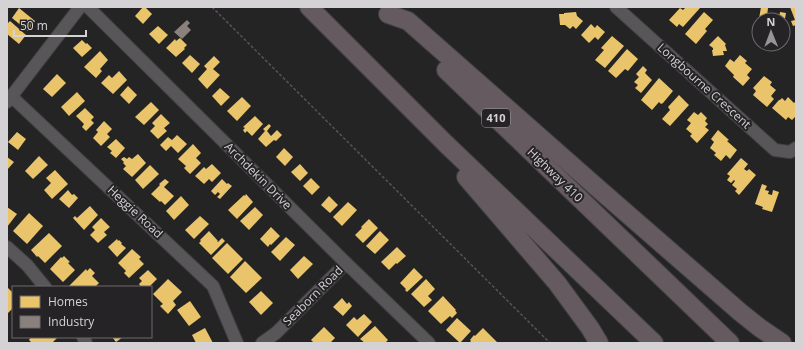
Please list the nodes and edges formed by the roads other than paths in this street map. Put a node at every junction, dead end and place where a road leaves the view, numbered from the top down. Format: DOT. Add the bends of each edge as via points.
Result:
graph roads {
  1 [pos="80,7"];
  2 [pos="88,7"];
  3 [pos="309,7"];
  4 [pos="616,7"];
  5 [pos="385,10"];
  6 [pos="9,99"];
  7 [pos="446,144"];
  8 [pos="796,148"];
  9 [pos="7,247"];
  10 [pos="346,263"];
  11 [pos="44,286"];
  12 [pos="237,343"];
  13 [pos="262,343"];
  14 [pos="429,343"];
  15 [pos="599,343"];
  16 [pos="654,343"];
  17 [pos="730,343"];
  18 [pos="782,343"];
  1 -- 6 [label="street"];
  2 -- 10 [label="street, Archdekin Drive"];
  3 -- 7 [label="highway"];
  4 -- 8 [label="street, Longbourne Crescent" via="775,150 790,152"];
  5 -- 17 [label="highway, Highway 410 / 410"];
  5 -- 18 [label="highway" via="408,21 740,312"];
  6 -- 12 [label="street, Heggie Road" via="213,286"];
  7 -- 15 [label="highway" via="456,165 557,283"];
  7 -- 16 [label="highway"];
  9 -- 11 [label="street" via="27,264"];
  10 -- 13 [label="street, Seaborn Road" via="276,333"];
  10 -- 14 [label="street, Archdekin Drive"];
}
